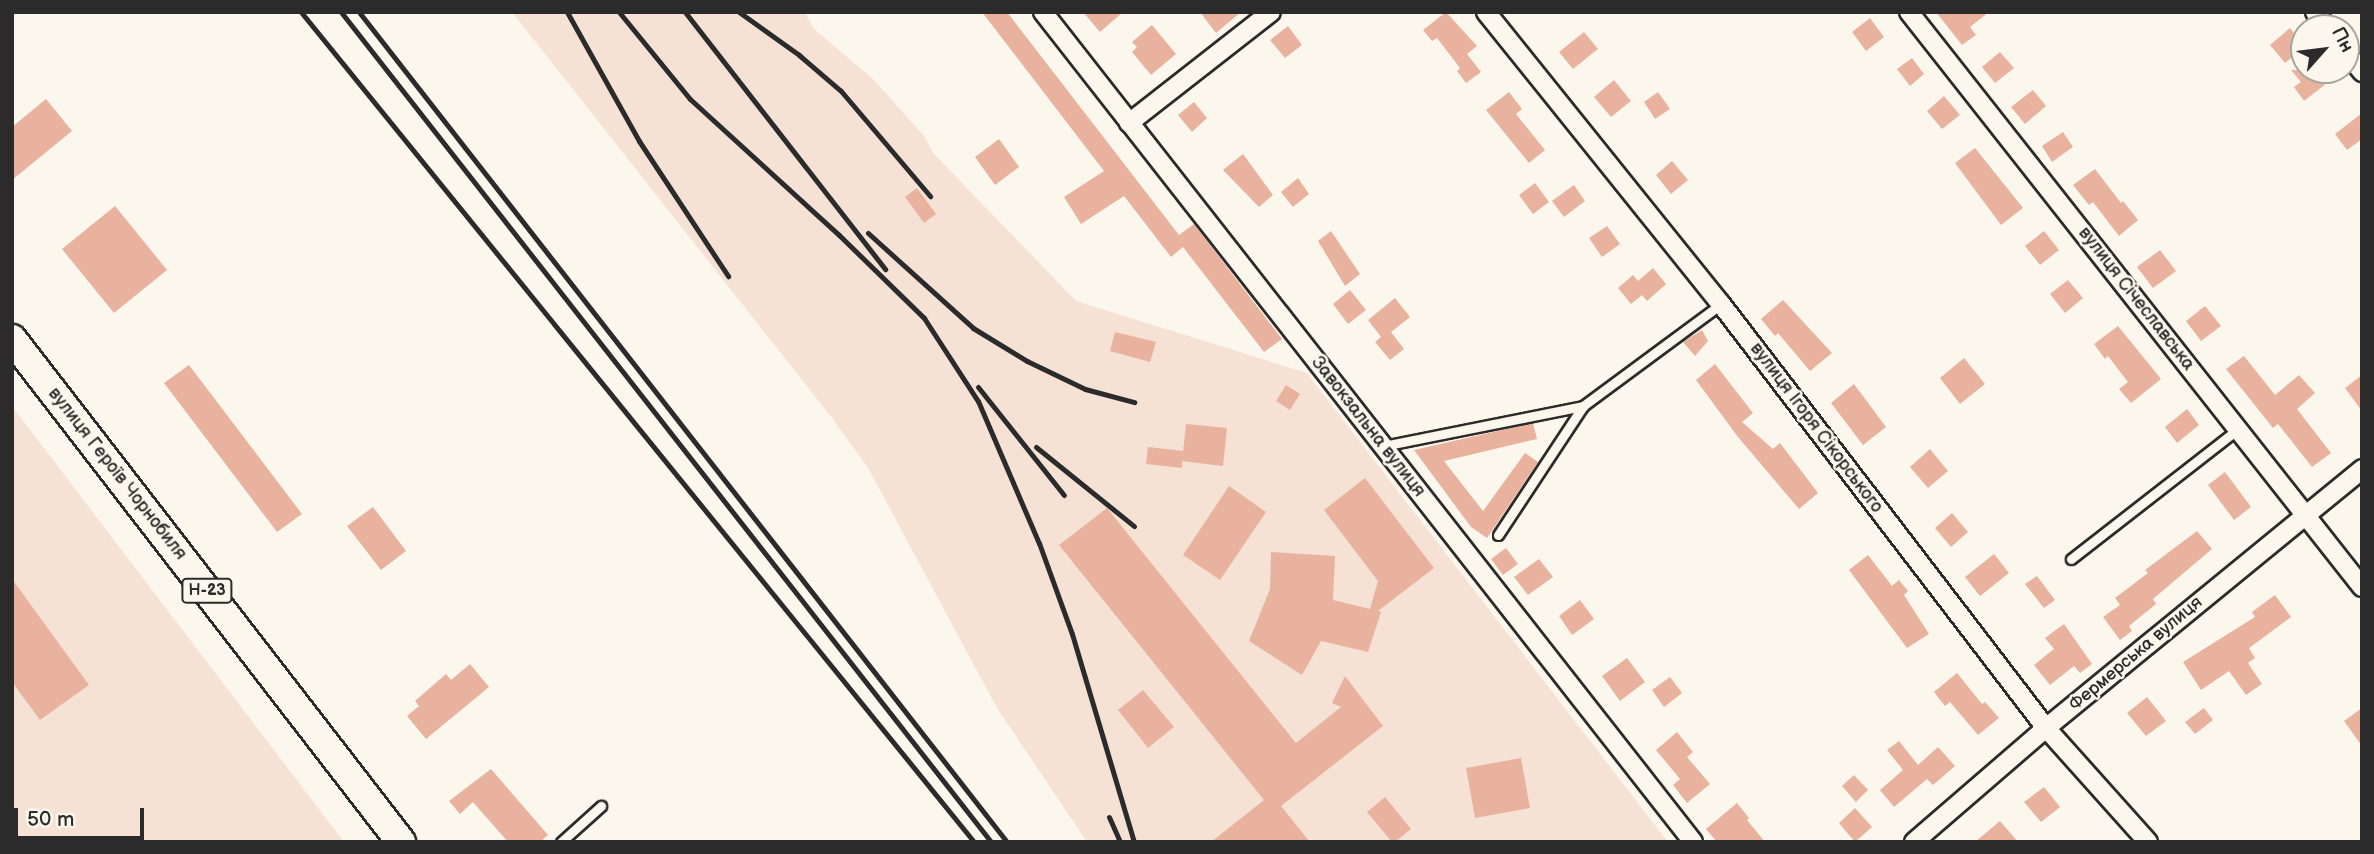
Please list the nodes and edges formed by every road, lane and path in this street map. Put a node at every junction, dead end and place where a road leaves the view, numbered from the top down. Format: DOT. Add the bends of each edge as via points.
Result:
graph roads {
  1 [pos="1043,12"];
  2 [pos="1271,12"];
  3 [pos="1486,12"];
  4 [pos="1909,12"];
  5 [pos="1129,122"];
  6 [pos="1721,304"];
  7 [pos="12,339"];
  8 [pos="1583,406"];
  9 [pos="2238,429"];
  10 [pos="1383,446"];
  11 [pos="2362,469"];
  12 [pos="2305,515"];
  13 [pos="1497,534"];
  14 [pos="2071,559"];
  15 [pos="2362,587"];
  16 [pos="2046,728"];
  17 [pos="601,806"];
  18 [pos="1918,841"];
  19 [pos="401,842"];
  20 [pos="561,842"];
  21 [pos="1693,842"];
  22 [pos="2148,842"];
  1 -- 5 [label="street, Завокзальна вулиця"];
  2 -- 5 [label="street"];
  3 -- 6 [label="street, вулиця Ігоря Сікорського"];
  4 -- 9 [label="street, вулиця Січеславська"];
  5 -- 10 [label="street, Завокзальна вулиця"];
  6 -- 8 [label="lane"];
  6 -- 16 [label="street, вулиця Ігоря Сікорського"];
  7 -- 19 [label="main road, вулиця Героїв Чорнобиля / Н-23"];
  8 -- 10 [label="lane"];
  8 -- 13 [label="lane"];
  9 -- 12 [label="street, вулиця Січеславська"];
  9 -- 14 [label="lane"];
  10 -- 21 [label="street, Завокзальна вулиця"];
  11 -- 12 [label="street, Фермерська вулиця"];
  12 -- 15 [label="street, вулиця Січеславська"];
  12 -- 16 [label="street, Фермерська вулиця"];
  16 -- 18 [label="street, Фермерська вулиця"];
  16 -- 22 [label="street, вулиця Ігоря Сікорського"];
  17 -- 20 [label="lane"];
}
